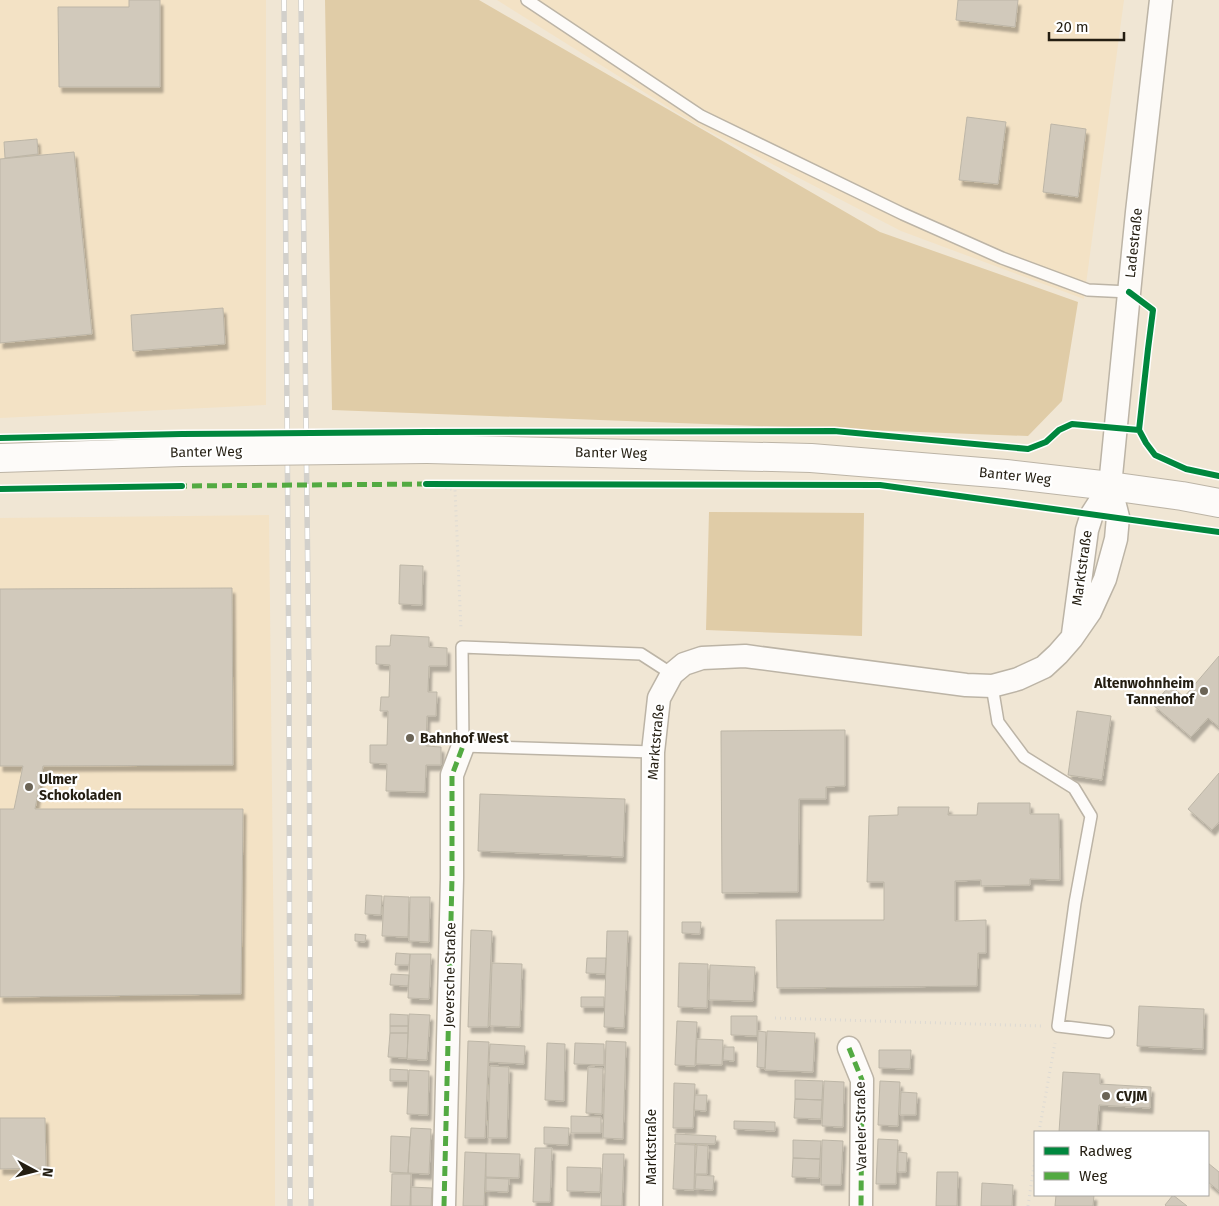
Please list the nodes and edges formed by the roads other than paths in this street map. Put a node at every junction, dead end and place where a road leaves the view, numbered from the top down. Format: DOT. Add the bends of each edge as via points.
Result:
graph roads {
  1 [pos="528,0"];
  2 [pos="1161,0"];
  3 [pos="1129,292"];
  4 [pos="0,458"];
  5 [pos="1110,486"];
  6 [pos="1219,503"];
  7 [pos="1072,638"];
  8 [pos="672,674"];
  9 [pos="992,686"];
  10 [pos="463,746"];
  11 [pos="653,752"];
  12 [pos="1108,1032"];
  13 [pos="849,1048"];
  14 [pos="444,1206"];
  15 [pos="651,1206"];
  16 [pos="862,1206"];
  1 -- 3 [label="lane" via="709,120 1002,258 1088,290"];
  2 -- 3 [label="street, Ladestraße"];
  3 -- 5 [label="street, Ladestraße"];
  4 -- 5 [label="street, Banter Weg, bridge" via="427,449 811,458"];
  5 -- 6 [label="street, Banter Weg"];
  5 -- 7 [label="street, Marktstraße" via="1092,514 1087,530"];
  5 -- 7 [label="street, Marktstraße" via="1118,517 1116,539 1094,604"];
  7 -- 9 [label="street, Marktstraße" via="1044,667"];
  8 -- 9 [label="street, Marktstraße" via="684,664 702,658 745,656"];
  8 -- 10 [label="lane" via="641,654 462,647"];
  8 -- 11 [label="street, Marktstraße" via="659,698"];
  9 -- 12 [label="lane" via="998,722 1024,757 1074,788 1092,816 1075,903 1058,1026"];
  10 -- 11 [label="lane"];
  10 -- 14 [label="street, Jeversche Straße" via="452,774"];
  11 -- 15 [label="street, Marktstraße"];
  13 -- 16 [label="street, Vareler Straße" via="862,1080"];
}
